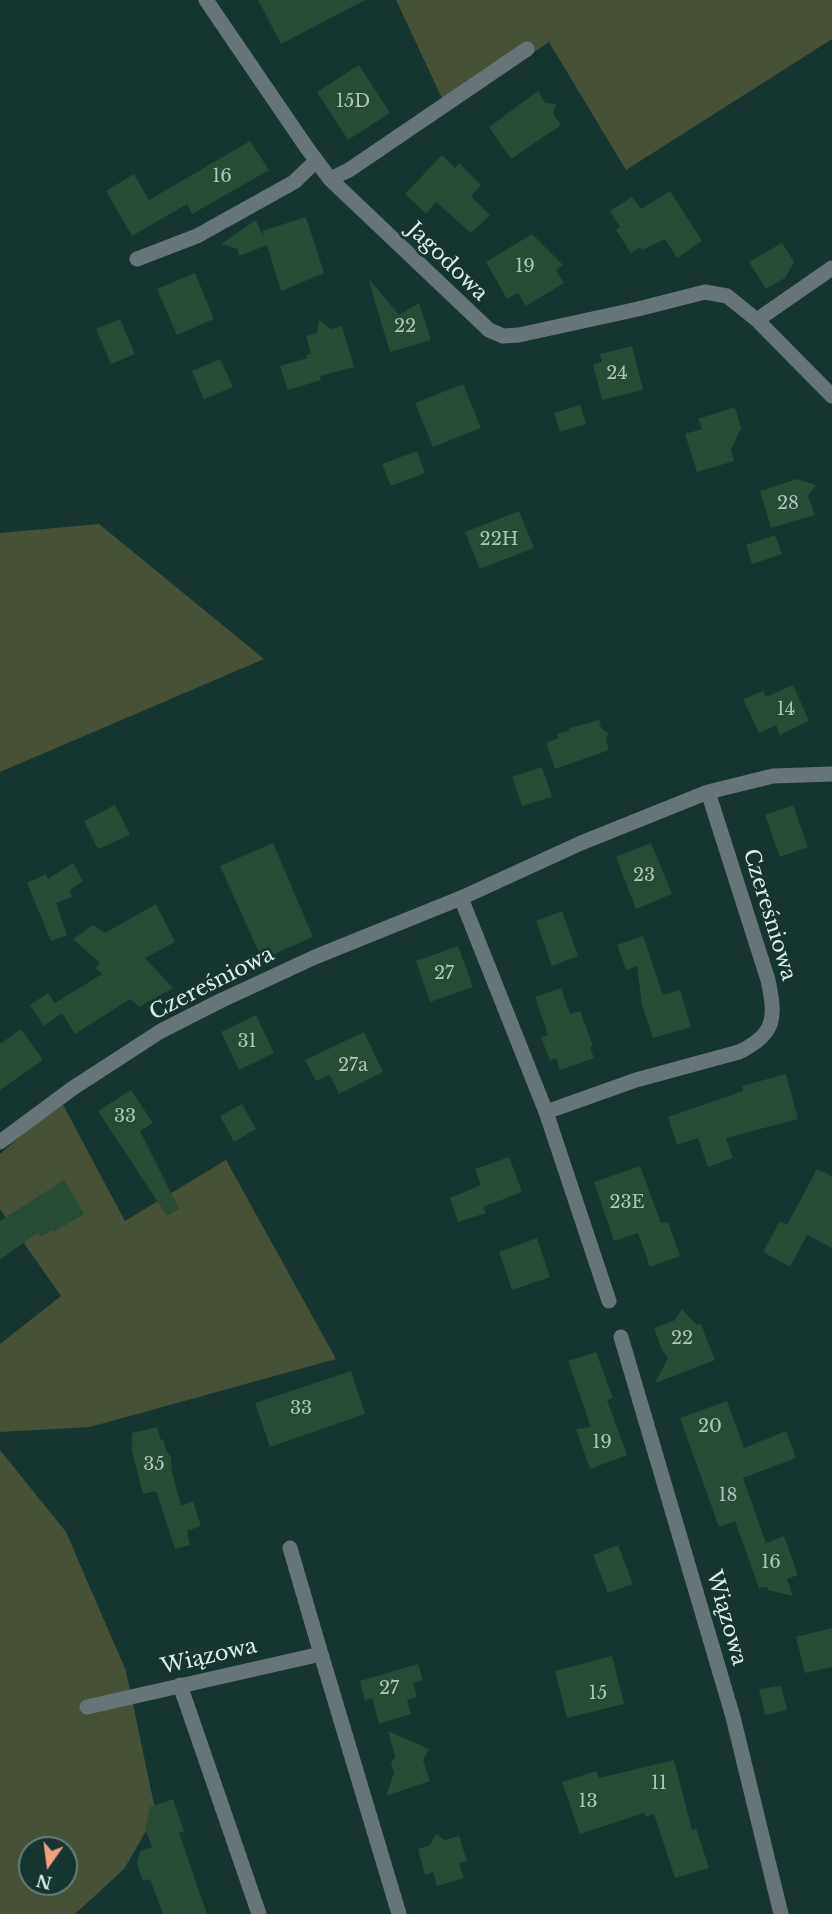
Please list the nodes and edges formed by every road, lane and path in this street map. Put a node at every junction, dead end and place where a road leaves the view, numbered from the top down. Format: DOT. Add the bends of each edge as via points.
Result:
graph roads {
  1 [pos="206,0"];
  2 [pos="527,49"];
  3 [pos="316,161"];
  4 [pos="330,178"];
  5 [pos="137,258"];
  6 [pos="832,268"];
  7 [pos="757,320"];
  8 [pos="832,396"];
  9 [pos="832,774"];
  10 [pos="708,792"];
  11 [pos="461,898"];
  12 [pos="546,1112"];
  13 [pos="0,1142"];
  14 [pos="609,1301"];
  15 [pos="621,1337"];
  16 [pos="290,1548"];
  17 [pos="321,1654"];
  18 [pos="180,1685"];
  19 [pos="87,1707"];
  20 [pos="259,1914"];
  21 [pos="399,1914"];
  22 [pos="781,1914"];
  1 -- 3 [label="street, Jagodowa"];
  2 -- 4 [label="street" via="349,170"];
  3 -- 4 [label="street, Jagodowa"];
  3 -- 5 [label="street" via="294,182 197,236"];
  4 -- 7 [label="street, Jagodowa" via="470,313 489,330 503,336 705,292 727,296"];
  6 -- 7 [label="street"];
  7 -- 8 [label="street, Jagodowa"];
  9 -- 10 [label="street, Czereśniowa" via="773,776"];
  10 -- 11 [label="street, Czereśniowa" via="581,843"];
  10 -- 12 [label="street, Czereśniowa" via="768,980 774,1006 767,1032 754,1045 739,1052 636,1080"];
  11 -- 12 [label="street"];
  11 -- 13 [label="street, Czereśniowa" via="315,957 161,1031 73,1088"];
  12 -- 14 [label="street"];
  15 -- 22 [label="street, Wiązowa" via="733,1717"];
  16 -- 17 [label="street"];
  17 -- 18 [label="street, Wiązowa"];
  17 -- 21 [label="street"];
  18 -- 19 [label="street, Wiązowa"];
  18 -- 20 [label="street"];
}
